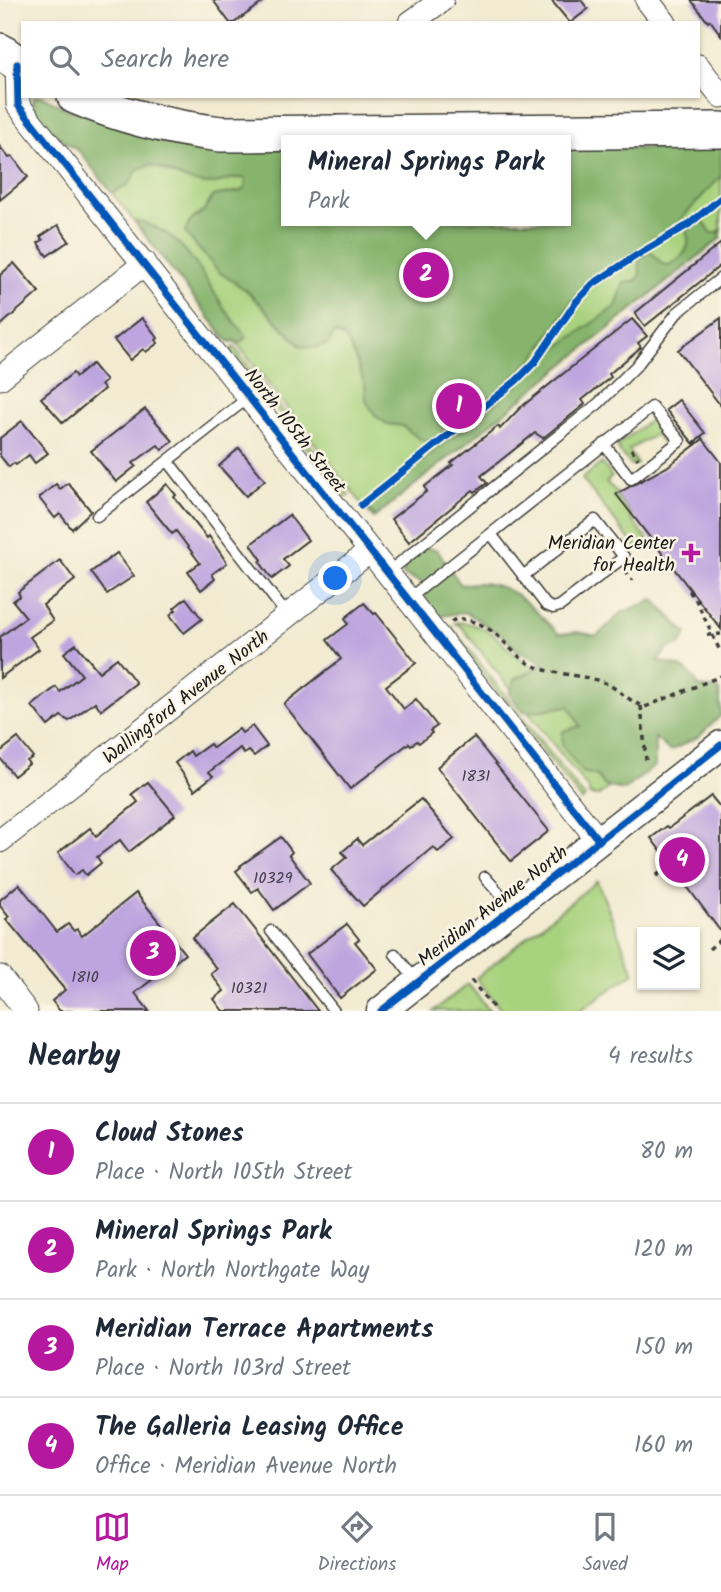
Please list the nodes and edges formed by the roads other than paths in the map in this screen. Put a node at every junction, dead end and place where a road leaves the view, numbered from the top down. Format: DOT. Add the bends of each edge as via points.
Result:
graph roads {
  1 [pos="442,0"];
  2 [pos="647,0"];
  3 [pos="413,21"];
  4 [pos="663,21"];
  5 [pos="13,60"];
  6 [pos="700,69"];
  7 [pos="721,96"];
  8 [pos="80,98"];
  9 [pos="721,130"];
  10 [pos="145,263"];
  11 [pos="721,278"];
  12 [pos="0,377"];
  13 [pos="249,397"];
  14 [pos="604,444"];
  15 [pos="168,461"];
  16 [pos="97,516"];
  17 [pos="491,534"];
  18 [pos="370,551"];
  19 [pos="387,572"];
  20 [pos="523,576"];
  21 [pos="408,599"];
  22 [pos="287,615"];
  23 [pos="721,745"];
  24 [pos="0,841"];
  25 [pos="599,841"];
  26 [pos="485,877"];
  27 [pos="513,908"];
  28 [pos="271,931"];
  29 [pos="396,954"];
  30 [pos="0,977"];
  31 [pos="418,982"];
  32 [pos="26,1011"];
  33 [pos="334,1011"];
  34 [pos="381,1011"];
  1 -- 3 [label="street"];
  2 -- 4 [label="street"];
  5 -- 10 [label="street, North 105th Street" via="18,104"];
  6 -- 7 [label="street"];
  8 -- 9 [label="main road" via="159,125 221,134"];
  10 -- 12 [label="street"];
  10 -- 13 [label="street, North 105th Street"];
  11 -- 19 [label="lane" via="677,313 637,365 599,403"];
  13 -- 15 [label="lane"];
  13 -- 18 [label="street, North 105th Street"];
  14 -- 14 [label="lane" via="652,407 680,442 631,479"];
  14 -- 17 [label="lane"];
  15 -- 16 [label="lane"];
  15 -- 22 [label="lane"];
  17 -- 20 [label="lane"];
  17 -- 21 [label="lane"];
  18 -- 19 [label="street, North 105th Street"];
  18 -- 22 [label="street, Wallingford Avenue North"];
  19 -- 21 [label="street, North 105th Street"];
  20 -- 20 [label="lane" via="546,605 557,607 624,557 595,520"];
  21 -- 25 [label="street, North 105th Street"];
  22 -- 24 [label="street, Wallingford Avenue North"];
  23 -- 25 [label="street, Meridian Avenue North"];
  25 -- 27 [label="street, Meridian Avenue North"];
  26 -- 27 [label="lane"];
  27 -- 31 [label="street, Meridian Avenue North"];
  28 -- 33 [label="lane"];
  29 -- 31 [label="lane"];
  30 -- 32 [label="street"];
  31 -- 34 [label="street, Meridian Avenue North"];
}
